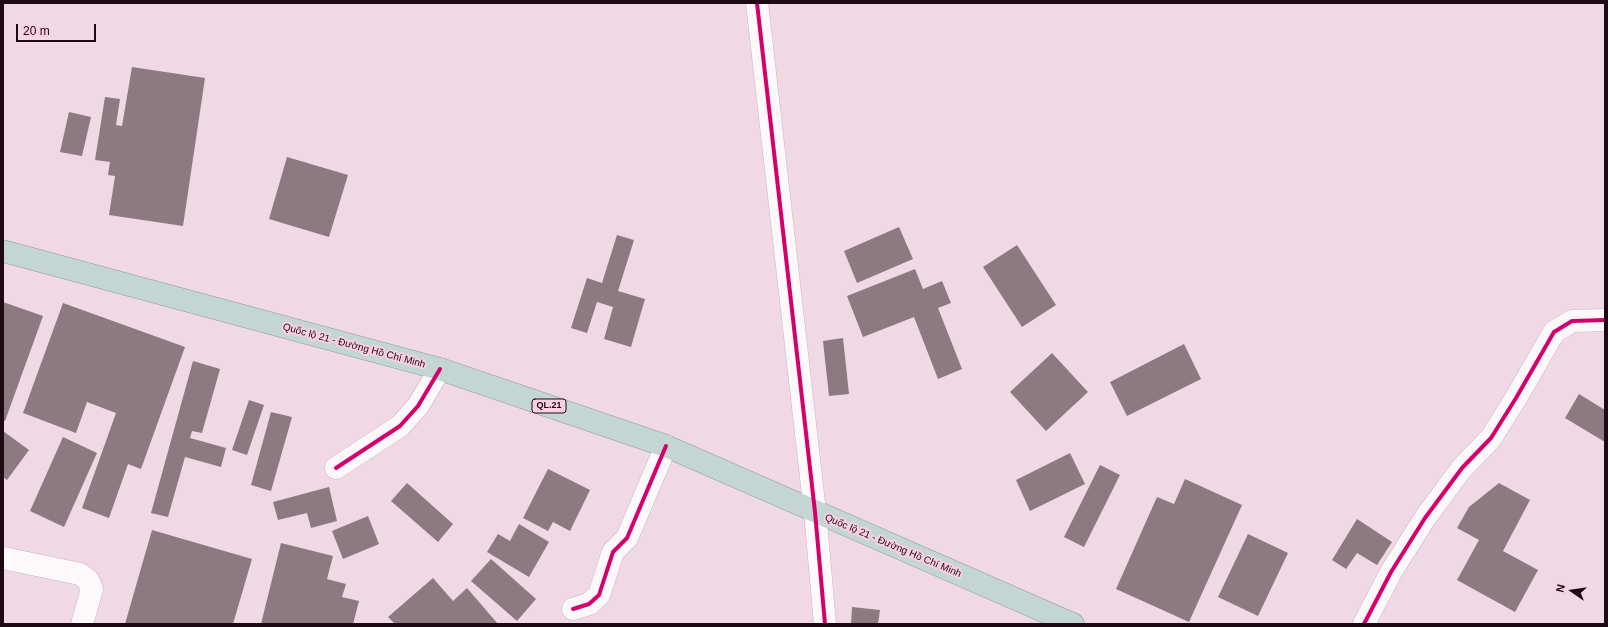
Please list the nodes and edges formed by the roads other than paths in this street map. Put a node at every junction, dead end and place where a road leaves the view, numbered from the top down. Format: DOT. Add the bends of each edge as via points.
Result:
graph roads {
  1 [pos="757,3"];
  2 [pos="3,251"];
  3 [pos="1605,320"];
  4 [pos="440,369"];
  5 [pos="666,446"];
  6 [pos="336,468"];
  7 [pos="814,512"];
  8 [pos="3,558"];
  9 [pos="572,609"];
  10 [pos="82,624"];
  11 [pos="825,624"];
  12 [pos="1072,624"];
  13 [pos="1364,624"];
  1 -- 7 [label="street"];
  2 -- 4 [label="highway, Quốc lộ 21 - Đường Hồ Chí Minh / QL.21"];
  3 -- 13 [label="street" via="1572,321 1554,332 1491,438 1462,468 1425,518 1391,572"];
  4 -- 5 [label="highway, Quốc lộ 21 - Đường Hồ Chí Minh / QL.21"];
  4 -- 6 [label="street" via="418,406 400,426"];
  5 -- 7 [label="highway, Quốc lộ 21 - Đường Hồ Chí Minh / QL.21"];
  5 -- 9 [label="street" via="627,538 613,552 599,595 589,604"];
  7 -- 11 [label="street"];
  7 -- 12 [label="highway, Quốc lộ 21 - Đường Hồ Chí Minh / QL.21"];
  8 -- 10 [label="street" via="80,574 88,580 92,589"];
}
